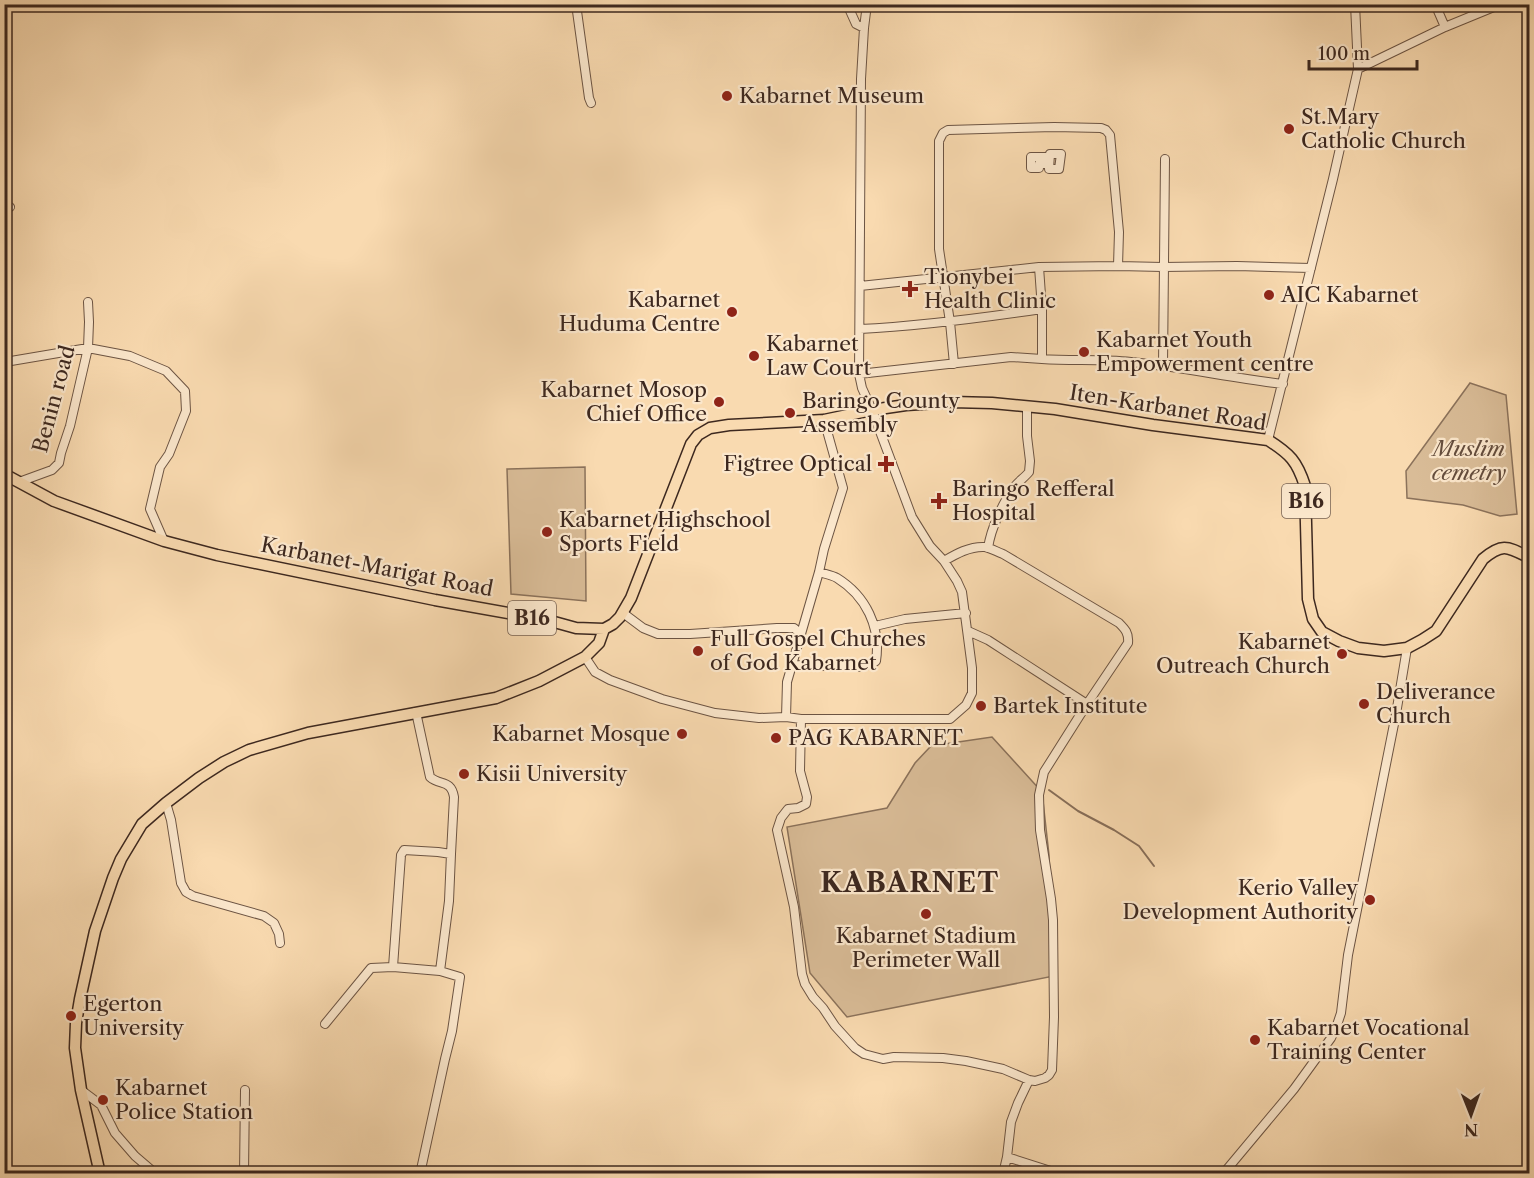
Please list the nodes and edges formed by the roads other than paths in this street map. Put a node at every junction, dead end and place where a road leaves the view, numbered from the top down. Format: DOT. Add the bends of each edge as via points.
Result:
graph roads {
  1 [pos="576,4"];
  2 [pos="847,4"];
  3 [pos="867,4"];
  4 [pos="1355,4"];
  5 [pos="1435,4"];
  6 [pos="1501,4"];
  7 [pos="1445,27"];
  8 [pos="864,28"];
  9 [pos="1358,69"];
  10 [pos="591,103"];
  11 [pos="1165,159"];
  12 [pos="1118,266"];
  13 [pos="1039,267"];
  14 [pos="1163,267"];
  15 [pos="1311,268"];
  16 [pos="943,278"];
  17 [pos="860,286"];
  18 [pos="88,302"];
  19 [pos="1042,309"];
  20 [pos="950,322"];
  21 [pos="860,329"];
  22 [pos="88,348"];
  23 [pos="1042,359"];
  24 [pos="4,360"];
  25 [pos="954,364"];
  26 [pos="1162,366"];
  27 [pos="859,374"];
  28 [pos="1283,384"];
  29 [pos="1027,406"];
  30 [pos="872,410"];
  31 [pos="824,420"];
  32 [pos="1268,440"];
  33 [pos="4,474"];
  34 [pos="19,482"];
  35 [pos="164,541"];
  36 [pos="988,548"];
  37 [pos="1530,558"];
  38 [pos="944,561"];
  39 [pos="819,572"];
  40 [pos="623,613"];
  41 [pos="966,613"];
  42 [pos="874,626"];
  43 [pos="604,629"];
  44 [pos="968,632"];
  45 [pos="801,634"];
  46 [pos="1407,648"];
  47 [pos="585,657"];
  48 [pos="791,665"];
  49 [pos="1087,704"];
  50 [pos="416,712"];
  51 [pos="786,717"];
  52 [pos="801,720"];
  53 [pos="166,802"];
  54 [pos="451,854"];
  55 [pos="280,943"];
  56 [pos="393,967"];
  57 [pos="440,971"];
  58 [pos="325,1024"];
  59 [pos="1029,1080"];
  60 [pos="81,1090"];
  61 [pos="245,1090"];
  62 [pos="1006,1156"];
  63 [pos="100,1173"];
  64 [pos="156,1173"];
  65 [pos="244,1173"];
  66 [pos="420,1173"];
  67 [pos="1003,1173"];
  68 [pos="1060,1173"];
  69 [pos="1223,1173"];
  1 -- 10 [label="street"];
  2 -- 8 [label="street" via="856,24"];
  3 -- 8 [label="street"];
  4 -- 9 [label="street"];
  5 -- 7 [label="street"];
  6 -- 7 [label="street"];
  7 -- 9 [label="street"];
  8 -- 17 [label="street"];
  9 -- 15 [label="street"];
  11 -- 14 [label="street"];
  12 -- 13 [label="street"];
  12 -- 14 [label="street"];
  12 -- 16 [label="street" via="1116,187 1110,135 1106,130 956,129 948,130 939,141"];
  13 -- 16 [label="street"];
  13 -- 19 [label="street"];
  14 -- 15 [label="street"];
  14 -- 26 [label="street"];
  15 -- 28 [label="street"];
  16 -- 17 [label="street"];
  16 -- 20 [label="street"];
  17 -- 21 [label="street"];
  18 -- 22 [label="street, Benin road"];
  19 -- 20 [label="street"];
  19 -- 23 [label="street"];
  20 -- 21 [label="street"];
  20 -- 25 [label="street"];
  21 -- 27 [label="street"];
  22 -- 24 [label="street"];
  22 -- 34 [label="street, Benin road" via="59,463 52,470"];
  22 -- 35 [label="street" via="130,356 166,371 184,391 186,411 160,467 150,508"];
  23 -- 25 [label="street" via="1011,357"];
  23 -- 26 [label="street"];
  25 -- 27 [label="street"];
  26 -- 28 [label="street"];
  27 -- 30 [label="street"];
  28 -- 32 [label="street"];
  29 -- 30 [label="main road, Iten-Karbanet Road / B16" via="952,402"];
  29 -- 32 [label="main road, Iten-Karbanet Road / B16"];
  29 -- 36 [label="street" via="1029,472 1007,499 990,534"];
  30 -- 31 [label="main road, B16"];
  30 -- 38 [label="street" via="912,517"];
  31 -- 39 [label="street" via="843,488"];
  31 -- 40 [label="main road, B16" via="729,425 698,435"];
  32 -- 46 [label="main road, Iten-Karbanet Road / B16" via="1294,461 1305,486 1308,599 1313,619 1322,632 1358,648"];
  33 -- 34 [label="main road, Karbanet-Marigat Road / B16"];
  34 -- 35 [label="main road, Karbanet-Marigat Road / B16" via="54,501"];
  35 -- 43 [label="main road, Karbanet-Marigat Road / B16" via="435,600 576,628"];
  36 -- 38 [label="street" via="961,551"];
  36 -- 49 [label="street" via="1126,630 1128,643"];
  37 -- 46 [label="main road, Iten-Karbanet Road / B16" via="1503,547 1494,550 1483,559 1436,631"];
  38 -- 41 [label="street" via="962,592"];
  39 -- 42 [label="street" via="835,577 857,593"];
  39 -- 45 [label="street"];
  40 -- 43 [label="main road, B16"];
  40 -- 45 [label="street" via="658,634 794,628"];
  41 -- 42 [label="street"];
  41 -- 44 [label="street"];
  42 -- 48 [label="street" via="877,656 872,664"];
  43 -- 47 [label="main road" via="599,643"];
  44 -- 49 [label="street" via="988,640"];
  44 -- 52 [label="street" via="972,693 966,705 950,719"];
  45 -- 48 [label="street"];
  46 -- 69 [label="street" via="1338,1025 1294,1089"];
  47 -- 50 [label="main road" via="496,698"];
  47 -- 51 [label="street" via="595,672 662,699 715,714"];
  48 -- 51 [label="street"];
  49 -- 59 [label="street" via="1044,772 1039,795 1053,920 1054,1017 1052,1070 1040,1081"];
  50 -- 53 [label="main road" via="308,733 249,750 224,762"];
  50 -- 54 [label="street" via="430,777 446,783 453,791"];
  51 -- 52 [label="street"];
  52 -- 59 [label="street" via="800,771 806,804 788,809 777,830 794,907 802,974 813,998 864,1054 883,1059 966,1061 1004,1069"];
  53 -- 55 [label="street" via="186,892 264,916 274,923"];
  53 -- 60 [label="main road" via="142,824 121,859 95,931 76,1023"];
  54 -- 56 [label="street" via="402,852"];
  54 -- 57 [label="street"];
  56 -- 57 [label="street"];
  56 -- 58 [label="street" via="371,968"];
  57 -- 66 [label="street" via="460,977 458,999"];
  59 -- 62 [label="street" via="1011,1122"];
  60 -- 63 [label="main road"];
  60 -- 64 [label="street" via="101,1104 115,1133"];
  61 -- 65 [label="street"];
  62 -- 67 [label="street"];
  62 -- 68 [label="street"];
}
